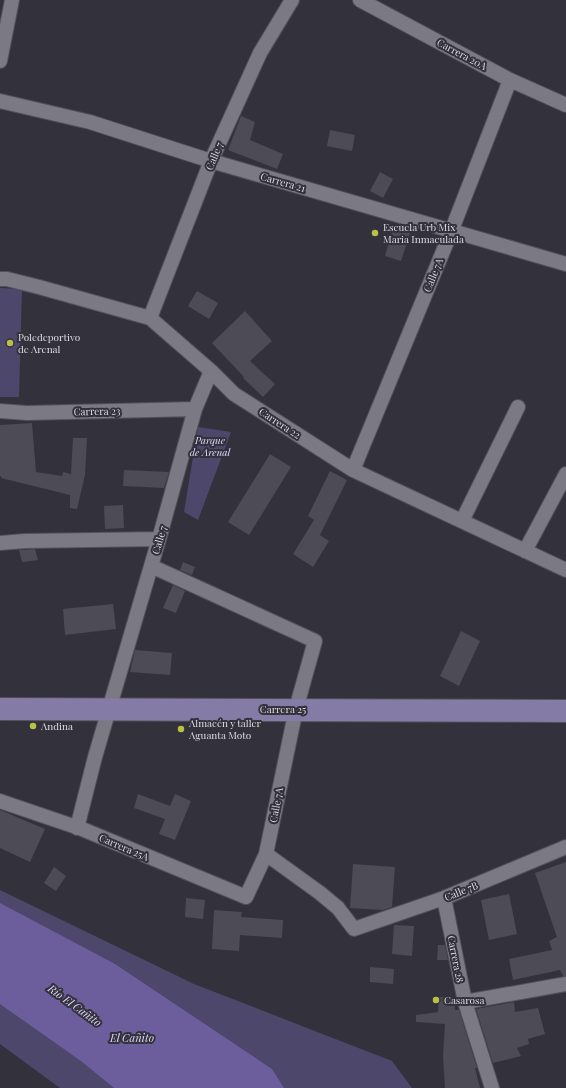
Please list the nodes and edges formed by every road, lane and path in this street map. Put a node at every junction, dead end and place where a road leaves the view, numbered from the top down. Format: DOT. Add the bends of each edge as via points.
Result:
graph roads {
  1 [pos="12,0"];
  2 [pos="292,0"];
  3 [pos="360,0"];
  4 [pos="0,61"];
  5 [pos="510,80"];
  6 [pos="0,101"];
  7 [pos="566,105"];
  8 [pos="211,161"];
  9 [pos="451,232"];
  10 [pos="566,264"];
  11 [pos="0,279"];
  12 [pos="150,318"];
  13 [pos="211,371"];
  14 [pos="518,407"];
  15 [pos="195,409"];
  16 [pos="0,411"];
  17 [pos="353,470"];
  18 [pos="566,474"];
  19 [pos="462,522"];
  20 [pos="159,539"];
  21 [pos="0,543"];
  22 [pos="525,551"];
  23 [pos="151,566"];
  24 [pos="566,570"];
  25 [pos="0,709"];
  26 [pos="296,709"];
  27 [pos="109,710"];
  28 [pos="566,711"];
  29 [pos="0,801"];
  30 [pos="77,828"];
  31 [pos="566,847"];
  32 [pos="266,854"];
  33 [pos="246,897"];
  34 [pos="444,898"];
  35 [pos="566,984"];
  36 [pos="465,1002"];
  37 [pos="492,1088"];
  1 -- 4 [label="street"];
  2 -- 8 [label="street, Calle 7" via="260,53"];
  3 -- 5 [label="street, Carrera 20A"];
  5 -- 7 [label="street, Carrera 20A"];
  5 -- 9 [label="street, Calle 7A"];
  6 -- 8 [label="street, Carrera 21" via="90,122"];
  8 -- 9 [label="street, Carrera 21"];
  8 -- 12 [label="street, Calle 7"];
  9 -- 10 [label="street, Carrera 21"];
  9 -- 17 [label="street, Calle 7A"];
  11 -- 12 [label="street, Carrera 22" via="39,287"];
  12 -- 13 [label="street, Carrera 22"];
  13 -- 15 [label="street, Calle 7"];
  13 -- 17 [label="street, Carrera 22" via="234,394"];
  14 -- 19 [label="street"];
  15 -- 16 [label="street, Carrera 23" via="27,413"];
  15 -- 20 [label="street, Calle 7"];
  17 -- 19 [label="street, Carrera 22"];
  18 -- 22 [label="street"];
  19 -- 22 [label="street, Carrera 22"];
  20 -- 21 [label="street"];
  20 -- 23 [label="street, Calle 7"];
  22 -- 24 [label="street, Carrera 22"];
  23 -- 26 [label="street, Calle 7A" via="315,641"];
  23 -- 27 [label="street, Calle 7"];
  25 -- 27 [label="main road, Carrera 25"];
  26 -- 27 [label="main road, Carrera 25"];
  26 -- 28 [label="main road, Carrera 25"];
  26 -- 32 [label="street, Calle 7A"];
  27 -- 30 [label="street, Calle 7"];
  29 -- 30 [label="street, Carrera 25A"];
  30 -- 33 [label="street, Carrera 25A"];
  31 -- 34 [label="street, Calle 7B"];
  32 -- 33 [label="street, Calle 7A"];
  32 -- 34 [label="street, Calle 7B" via="320,892 338,908 354,930"];
  34 -- 36 [label="street, Carrera 28"];
  35 -- 36 [label="street"];
  36 -- 37 [label="street, Carrera 28"];
}
